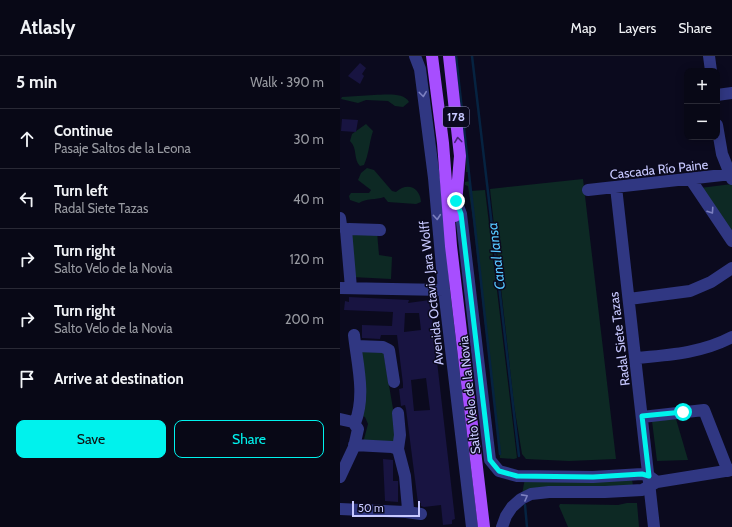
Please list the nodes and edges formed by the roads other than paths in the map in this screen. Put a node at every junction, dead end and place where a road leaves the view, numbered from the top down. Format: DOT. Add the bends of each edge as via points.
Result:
graph roads {
  1 [pos="415,56"];
  2 [pos="432,56"];
  3 [pos="449,56"];
  4 [pos="709,56"];
  5 [pos="711,68"];
  6 [pos="732,93"];
  7 [pos="720,95"];
  8 [pos="720,140"];
  9 [pos="731,176"];
  10 [pos="690,180"];
  11 [pos="616,187"];
  12 [pos="588,190"];
  13 [pos="456,201"];
  14 [pos="340,218"];
  15 [pos="346,230"];
  16 [pos="380,230"];
  17 [pos="732,241"];
  18 [pos="451,246"];
  19 [pos="732,268"];
  20 [pos="346,288"];
  21 [pos="444,290"];
  22 [pos="629,299"];
  23 [pos="732,337"];
  24 [pos="636,358"];
  25 [pos="394,382"];
  26 [pos="398,413"];
  27 [pos="642,416"];
  28 [pos="340,419"];
  29 [pos="355,423"];
  30 [pos="354,445"];
  31 [pos="398,449"];
  32 [pos="730,470"];
  33 [pos="340,477"];
  34 [pos="652,483"];
  35 [pos="340,509"];
  36 [pos="406,512"];
  37 [pos="421,514"];
  38 [pos="472,527"];
  39 [pos="484,527"];
  40 [pos="502,527"];
  41 [pos="654,527"];
  1 -- 21 [label="street, Avenida Octavio Jara Wolff, one-way" via="420,69 434,178"];
  2 -- 18 [label="main road, Avenida Octavio Jara Wolff / 178" via="443,144"];
  13 -- 3 [label="main road, Avenida Octavio Jara Wolff / 178, one-way" via="460,156"];
  4 -- 5 [label="street"];
  6 -- 7 [label="street"];
  8 -- 9 [label="street"];
  9 -- 10 [label="street, Cascada Río Paine"];
  10 -- 11 [label="street, Cascada Río Paine"];
  10 -- 17 [label="street, one-way"];
  11 -- 12 [label="street, Cascada Río Paine"];
  11 -- 22 [label="street, Radal Siete Tazas"];
  13 -- 18 [label="main road, Avenida Octavio Jara Wolff / 178" via="455,235"];
  13 -- 34 [label="street, Salto Velo de la Novia" via="461,214 490,460 494,467 505,474 517,476 593,477 642,474"];
  14 -- 15 [label="street" via="341,225"];
  15 -- 16 [label="street"];
  15 -- 20 [label="street"];
  18 -- 39 [label="main road, Avenida Octavio Jara Wolff / 178"];
  19 -- 22 [label="street" via="711,282 690,291"];
  20 -- 21 [label="street"];
  21 -- 38 [label="street, Avenida Octavio Jara Wolff"];
  22 -- 24 [label="street, Radal Siete Tazas"];
  23 -- 24 [label="street" via="696,351"];
  24 -- 27 [label="street, Radal Siete Tazas"];
  25 -- 29 [label="street" via="389,344 383,347 355,340 361,396"];
  26 -- 31 [label="street"];
  27 -- 32 [label="street" via="704,410"];
  27 -- 34 [label="street, Radal Siete Tazas"];
  28 -- 29 [label="street"];
  29 -- 30 [label="street" via="358,429"];
  30 -- 31 [label="street" via="391,446"];
  30 -- 33 [label="street"];
  31 -- 36 [label="street" via="408,499"];
  32 -- 34 [label="street, Salto Velo de la Novia"];
  40 -- 34 [label="street, Salto Velo de la Novia, one-way" via="512,507 531,494 639,490"];
  34 -- 41 [label="street, Radal Siete Tazas"];
  35 -- 36 [label="street"];
  36 -- 37 [label="street"];
}
